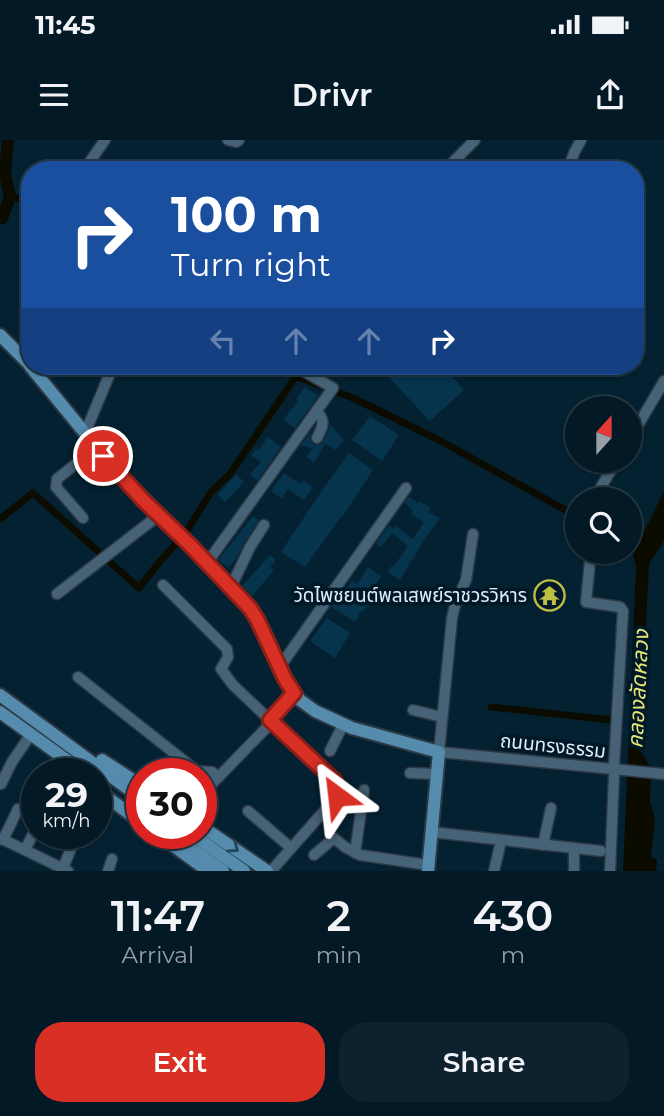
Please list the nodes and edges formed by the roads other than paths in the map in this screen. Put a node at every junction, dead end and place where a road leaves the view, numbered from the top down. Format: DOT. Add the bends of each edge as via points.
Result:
graph roads {
  1 [pos="105,140"];
  2 [pos="228,140"];
  3 [pos="239,140"];
  4 [pos="475,140"];
  5 [pos="581,140"];
  6 [pos="90,161"];
  7 [pos="453,161"];
  8 [pos="571,161"];
  9 [pos="0,335"];
  10 [pos="21,356"];
  11 [pos="44,375"];
  12 [pos="109,375"];
  13 [pos="308,375"];
  14 [pos="664,381"];
  15 [pos="316,411"];
  16 [pos="642,419"];
  17 [pos="85,433"];
  18 [pos="317,438"];
  19 [pos="116,471"];
  20 [pos="406,488"];
  21 [pos="159,515"];
  22 [pos="83,518"];
  23 [pos="264,525"];
  24 [pos="473,534"];
  25 [pos="207,563"];
  26 [pos="590,564"];
  27 [pos="163,585"];
  28 [pos="230,587"];
  29 [pos="57,594"];
  30 [pos="279,668"];
  31 [pos="78,677"];
  32 [pos="294,693"];
  33 [pos="0,694"];
  34 [pos="413,710"];
  35 [pos="0,712"];
  36 [pos="442,717"];
  37 [pos="271,721"];
  38 [pos="343,725"];
  39 [pos="34,737"];
  40 [pos="330,751"];
  41 [pos="439,752"];
  42 [pos="59,758"];
  43 [pos="64,758"];
  44 [pos="615,770"];
  45 [pos="410,773"];
  46 [pos="437,774"];
  47 [pos="663,774"];
  48 [pos="126,775"];
  49 [pos="219,777"];
  50 [pos="1,784"];
  51 [pos="126,787"];
  52 [pos="363,790"];
  53 [pos="551,808"];
  54 [pos="18,809"];
  55 [pos="248,811"];
  56 [pos="431,832"];
  57 [pos="217,837"];
  58 [pos="2,839"];
  59 [pos="501,841"];
  60 [pos="542,845"];
  61 [pos="291,848"];
  62 [pos="575,848"];
  63 [pos="72,849"];
  64 [pos="178,849"];
  65 [pos="192,849"];
  66 [pos="213,849"];
  67 [pos="25,850"];
  68 [pos="601,850"];
  69 [pos="355,853"];
  70 [pos="314,855"];
  71 [pos="112,859"];
  72 [pos="428,868"];
  73 [pos="66,870"];
  74 [pos="107,871"];
  75 [pos="208,871"];
  76 [pos="223,871"];
  77 [pos="244,871"];
  78 [pos="269,871"];
  79 [pos="494,871"];
  80 [pos="574,871"];
  81 [pos="610,871"];
  1 -- 6 [label="street"];
  2 -- 3 [label="street"];
  4 -- 7 [label="street"];
  5 -- 8 [label="street"];
  9 -- 10 [label="main road"];
  11 -- 17 [label="main road"];
  12 -- 17 [label="street"];
  13 -- 15 [label="street" via="331,391"];
  14 -- 16 [label="street"];
  15 -- 18 [label="street" via="323,420"];
  15 -- 25 [label="street"];
  17 -- 19 [label="main road"];
  19 -- 21 [label="main road"];
  19 -- 22 [label="street" via="105,478 82,458 57,479 56,487"];
  20 -- 30 [label="street"];
  21 -- 25 [label="main road"];
  21 -- 29 [label="street"];
  23 -- 28 [label="street"];
  24 -- 36 [label="street" via="466,580 452,618"];
  25 -- 28 [label="main road"];
  26 -- 44 [label="street" via="586,602 623,611"];
  27 -- 37 [label="street" via="227,649 221,667 224,674"];
  28 -- 30 [label="main road" via="257,619"];
  30 -- 32 [label="main road"];
  31 -- 49 [label="street" via="197,771"];
  32 -- 37 [label="street"];
  32 -- 38 [label="main road" via="307,706"];
  33 -- 48 [label="main road" via="20,702"];
  33 -- 51 [label="main road"];
  34 -- 36 [label="street"];
  35 -- 39 [label="main road"];
  36 -- 41 [label="street"];
  37 -- 49 [label="street"];
  37 -- 61 [label="street" via="339,788"];
  38 -- 40 [label="street"];
  38 -- 41 [label="main road"];
  39 -- 42 [label="main road"];
  39 -- 43 [label="main road"];
  39 -- 50 [label="street" via="12,762"];
  41 -- 44 [label="street, ถนนทรงธรรม"];
  41 -- 46 [label="main road"];
  44 -- 47 [label="street, ถนนทรงธรรม"];
  44 -- 81 [label="street"];
  45 -- 46 [label="street"];
  46 -- 56 [label="main road"];
  52 -- 69 [label="street"];
  53 -- 60 [label="street"];
  54 -- 58 [label="street"];
  55 -- 61 [label="street"];
  56 -- 59 [label="street"];
  56 -- 72 [label="main road"];
  57 -- 78 [label="main road, one-way"];
  58 -- 67 [label="street"];
  59 -- 60 [label="street"];
  59 -- 79 [label="street"];
  60 -- 62 [label="street"];
  61 -- 78 [label="street"];
  62 -- 68 [label="street"];
  62 -- 80 [label="street"];
  63 -- 73 [label="street"];
  64 -- 75 [label="main road"];
  65 -- 76 [label="main road"];
  66 -- 77 [label="main road"];
  67 -- 73 [label="street"];
  69 -- 70 [label="street" via="334,838"];
  69 -- 72 [label="street"];
  71 -- 74 [label="street"];
}
